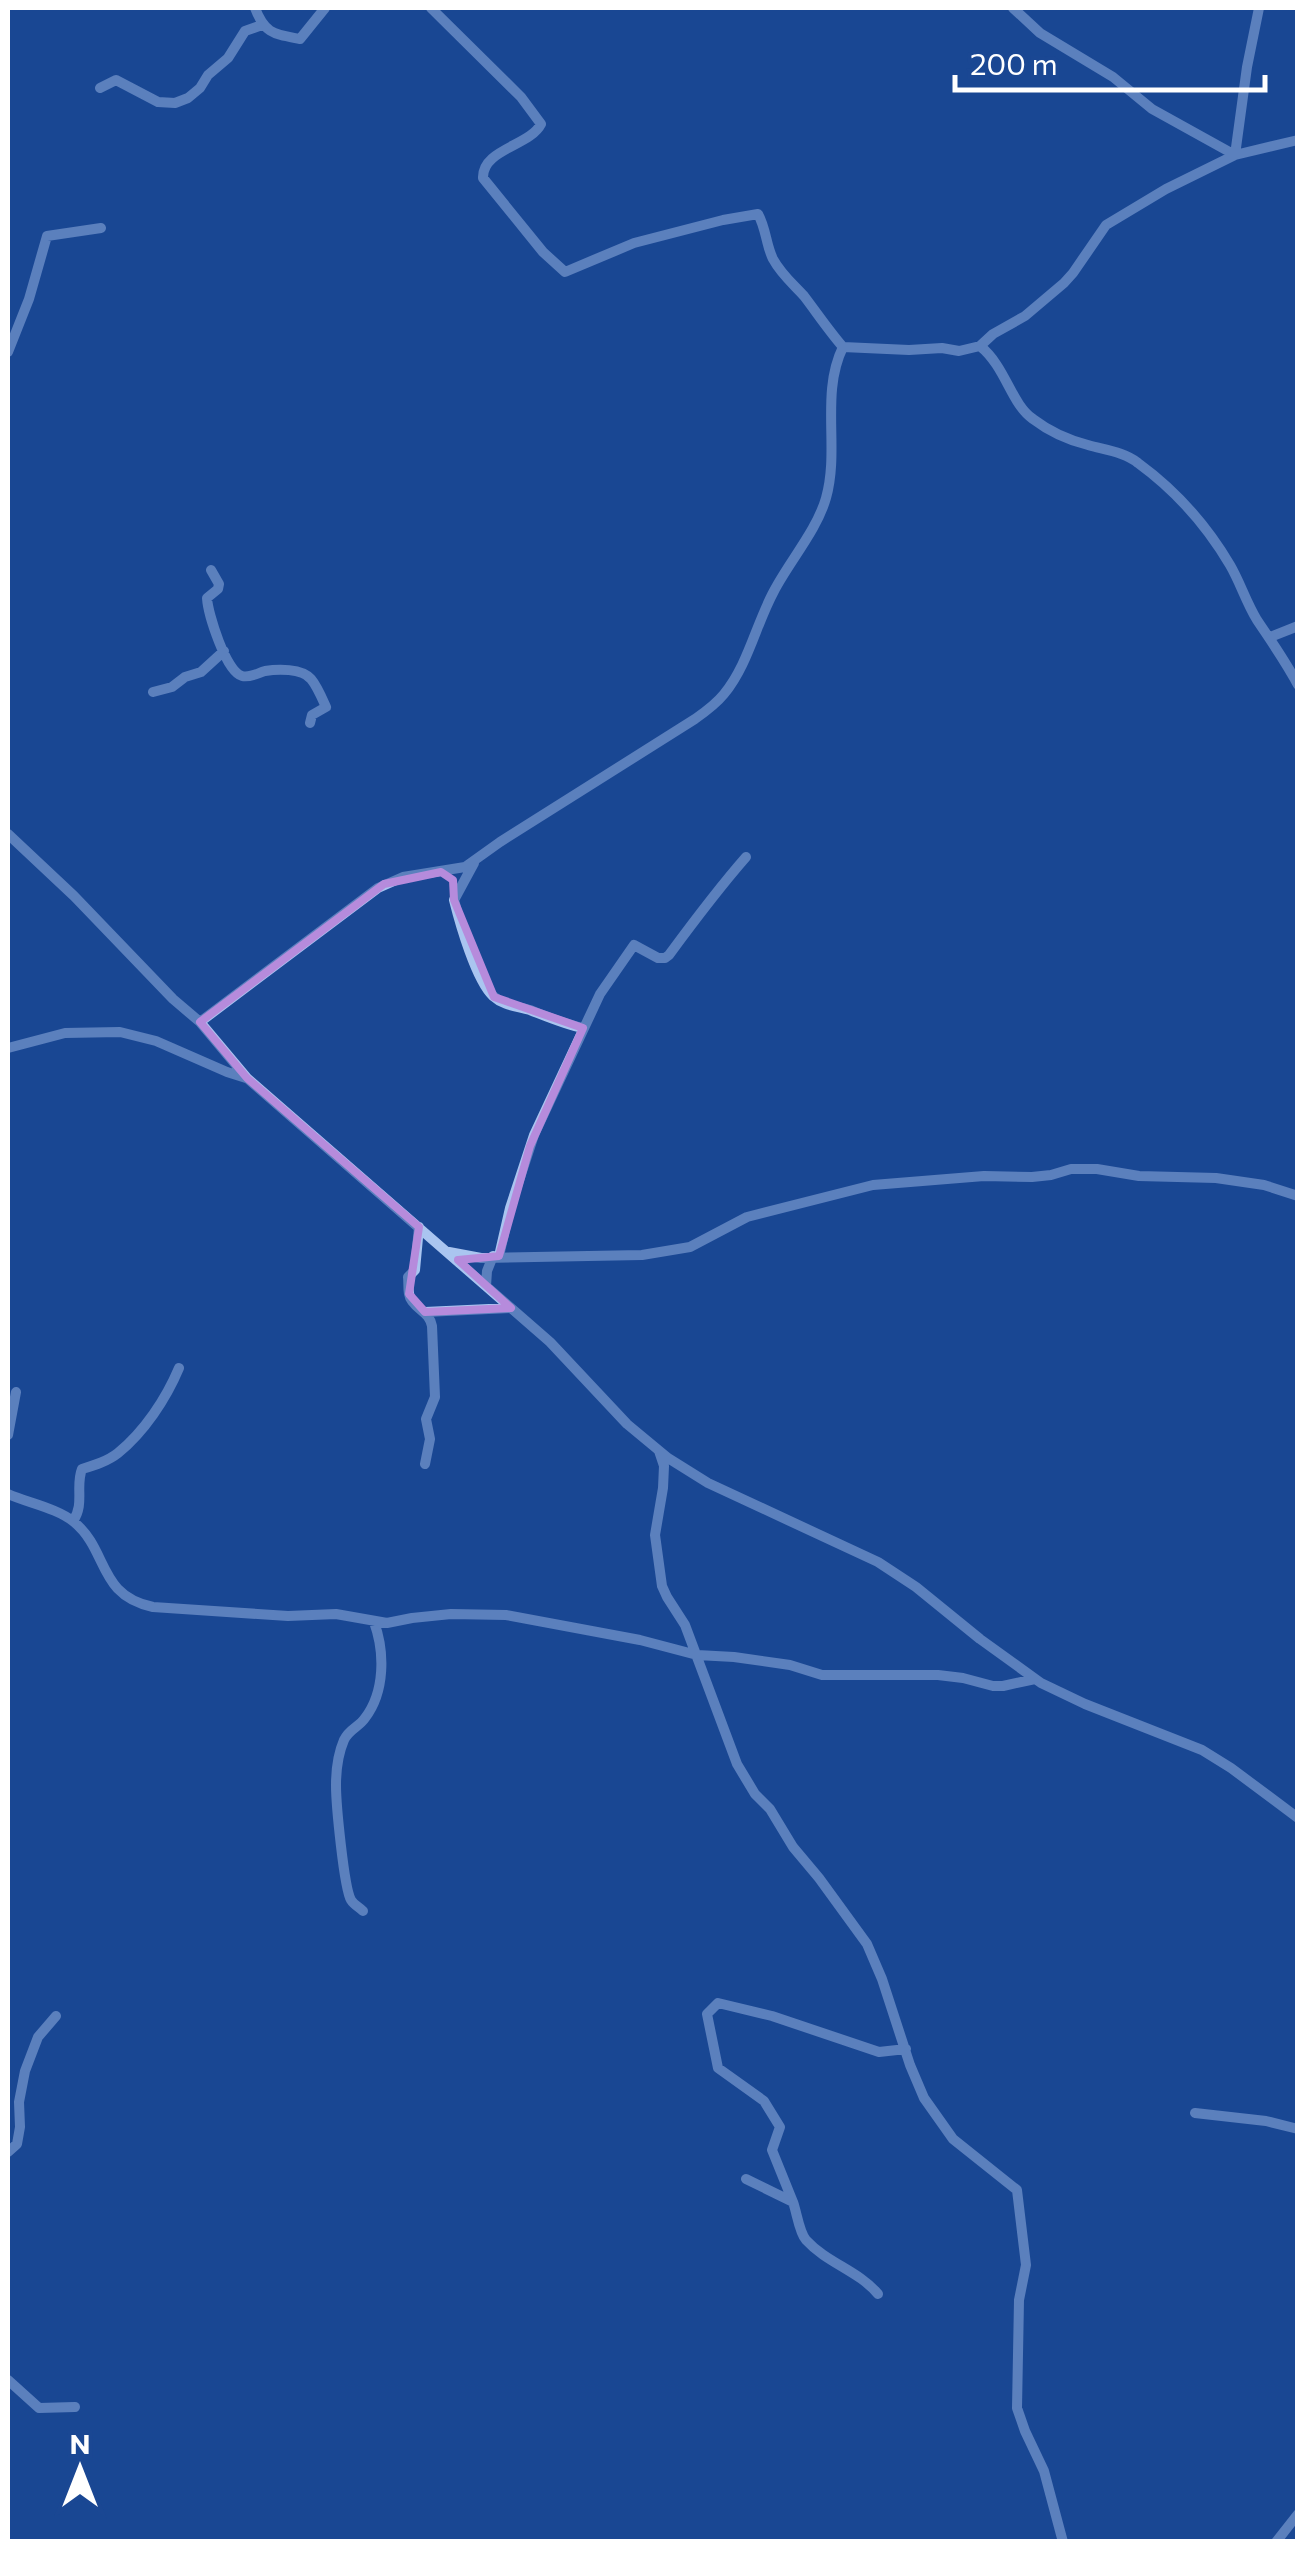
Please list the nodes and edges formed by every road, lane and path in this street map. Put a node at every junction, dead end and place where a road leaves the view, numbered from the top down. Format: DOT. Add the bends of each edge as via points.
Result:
graph roads {
  1 [pos="255,8"];
  2 [pos="325,8"];
  3 [pos="431,8"];
  4 [pos="1013,8"];
  5 [pos="1260,8"];
  6 [pos="262,25"];
  7 [pos="100,88"];
  8 [pos="1298,140"];
  9 [pos="1235,155"];
  10 [pos="101,228"];
  11 [pos="980,346"];
  12 [pos="844,347"];
  13 [pos="8,352"];
  14 [pos="211,570"];
  15 [pos="1298,626"];
  16 [pos="1270,637"];
  17 [pos="224,650"];
  18 [pos="1298,685"];
  19 [pos="153,692"];
  20 [pos="310,723"];
  21 [pos="8,834"];
  22 [pos="746,857"];
  23 [pos="477,858"];
  24 [pos="442,872"];
  25 [pos="456,896"];
  26 [pos="200,1022"];
  27 [pos="583,1028"];
  28 [pos="8,1048"];
  29 [pos="247,1078"];
  30 [pos="1298,1196"];
  31 [pos="419,1227"];
  32 [pos="448,1251"];
  33 [pos="496,1256"];
  34 [pos="486,1286"];
  35 [pos="511,1308"];
  36 [pos="425,1312"];
  37 [pos="179,1368"];
  38 [pos="16,1392"];
  39 [pos="8,1435"];
  40 [pos="658,1450"];
  41 [pos="425,1464"];
  42 [pos="8,1494"];
  43 [pos="73,1521"];
  44 [pos="374,1622"];
  45 [pos="697,1656"];
  46 [pos="1035,1680"];
  47 [pos="1298,1818"];
  48 [pos="362,1911"];
  49 [pos="56,2016"];
  50 [pos="906,2049"];
  51 [pos="1195,2112"];
  52 [pos="1298,2129"];
  53 [pos="8,2152"];
  54 [pos="746,2179"];
  55 [pos="793,2202"];
  56 [pos="878,2294"];
  57 [pos="8,2380"];
  58 [pos="75,2407"];
  59 [pos="1298,2514"];
  60 [pos="1063,2542"];
  61 [pos="1276,2542"];
  1 -- 6 [label="street"];
  2 -- 6 [label="street" via="300,39"];
  3 -- 12 [label="street" via="542,124 482,171 559,268 564,272 634,243 758,214 780,272"];
  4 -- 9 [label="street" via="1152,109"];
  5 -- 9 [label="street"];
  6 -- 7 [label="street" via="245,31 188,98 158,102 116,80"];
  8 -- 9 [label="street"];
  9 -- 11 [label="street" via="1106,225 1064,283"];
  10 -- 13 [label="street" via="47,236"];
  11 -- 12 [label="street"];
  11 -- 16 [label="street" via="1030,418 1060,436 1125,455 1176,494 1210,534"];
  12 -- 23 [label="street" via="830,402 826,498 723,696"];
  14 -- 17 [label="street" via="218,588 208,605"];
  15 -- 16 [label="street"];
  16 -- 18 [label="street"];
  17 -- 19 [label="street" via="201,672"];
  17 -- 20 [label="street" via="237,675 276,669 310,676 326,707"];
  21 -- 26 [label="street"];
  22 -- 27 [label="street" via="665,958 634,945"];
  23 -- 24 [label="street"];
  23 -- 25 [label="street"];
  24 -- 25 [label="street" via="451,876"];
  24 -- 26 [label="street" via="378,888"];
  25 -- 27 [label="street" via="469,948 494,997"];
  26 -- 29 [label="street"];
  27 -- 33 [label="street" via="530,1146"];
  28 -- 29 [label="street" via="65,1033 120,1032"];
  29 -- 31 [label="street"];
  30 -- 33 [label="street" via="1239,1181 1097,1169 915,1180 855,1188 747,1217 677,1250"];
  31 -- 32 [label="street"];
  31 -- 36 [label="street" via="409,1294"];
  32 -- 33 [label="street"];
  32 -- 34 [label="street"];
  33 -- 34 [label="street"];
  34 -- 35 [label="street"];
  35 -- 36 [label="street"];
  35 -- 40 [label="street"];
  36 -- 41 [label="street" via="432,1326 435,1397 426,1419"];
  37 -- 43 [label="street" via="136,1436 117,1454 82,1469"];
  38 -- 39 [label="street"];
  40 -- 45 [label="street" via="664,1466 654,1535 659,1569"];
  40 -- 46 [label="street" via="708,1483 878,1562"];
  42 -- 43 [label="street"];
  43 -- 44 [label="street" via="110,1582 141,1604 234,1614 336,1614"];
  44 -- 45 [label="street" via="506,1615"];
  44 -- 48 [label="street" via="382,1652 374,1706 346,1737 336,1784 350,1900"];
  45 -- 46 [label="street" via="762,1660 840,1677 938,1676 992,1686"];
  45 -- 50 [label="street" via="737,1764 867,1944"];
  46 -- 47 [label="street" via="1202,1750"];
  49 -- 53 [label="street" via="38,2037 26,2071 17,2144"];
  50 -- 55 [label="street" via="879,2052 718,2003 707,2014 718,2068 764,2101 780,2127 772,2150"];
  50 -- 60 [label="street" via="943,2126 1017,2190 1026,2265 1017,2408 1044,2471"];
  51 -- 52 [label="street"];
  54 -- 55 [label="street"];
  55 -- 56 [label="street" via="803,2238"];
  57 -- 58 [label="street" via="39,2408"];
  59 -- 61 [label="street"];
}
